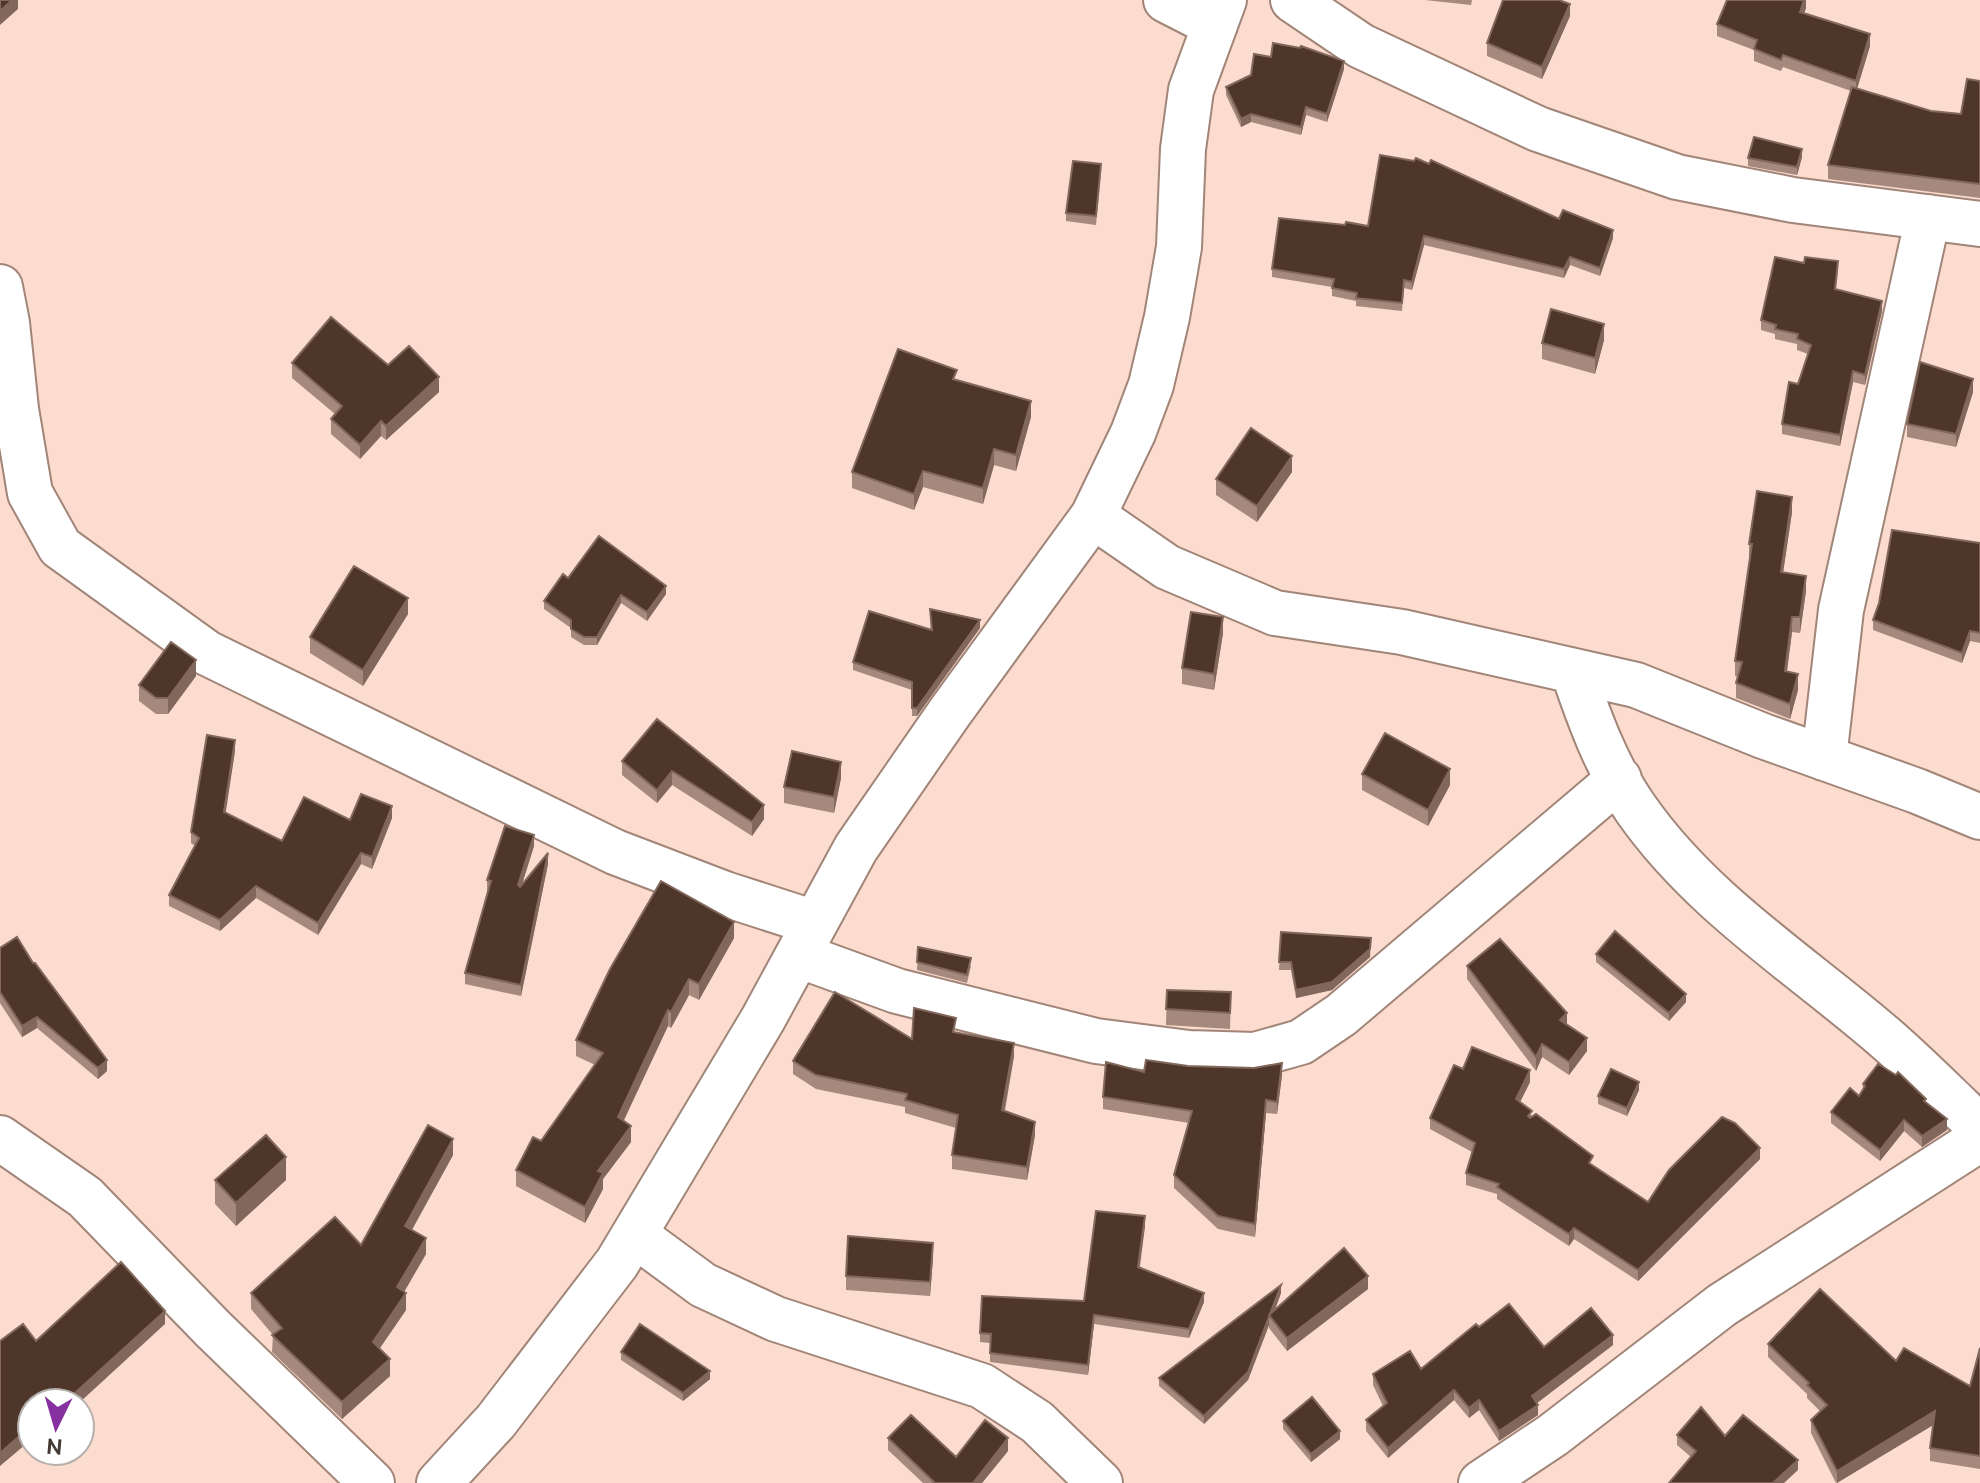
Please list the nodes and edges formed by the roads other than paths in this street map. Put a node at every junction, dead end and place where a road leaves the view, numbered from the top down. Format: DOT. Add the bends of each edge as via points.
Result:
graph roads {
  1 [pos="1166,0"];
  2 [pos="1293,0"];
  3 [pos="1220,13"];
  4 [pos="1928,217"];
  5 [pos="1980,224"];
  6 [pos="0,287"];
  7 [pos="1093,516"];
  8 [pos="1573,671"];
  9 [pos="1824,758"];
  10 [pos="1619,779"];
  11 [pos="1980,817"];
  12 [pos="806,939"];
  13 [pos="1980,1127"];
  14 [pos="0,1138"];
  15 [pos="1980,1139"];
  16 [pos="635,1235"];
  17 [pos="372,1483"];
  18 [pos="439,1483"];
  19 [pos="1100,1483"];
  20 [pos="1481,1483"];
  1 -- 3 [label="street"];
  2 -- 4 [label="street" via="1361,46 1538,129 1677,177 1793,200"];
  3 -- 7 [label="street" via="1191,90 1179,247 1151,385"];
  4 -- 5 [label="street"];
  4 -- 9 [label="street" via="1841,610"];
  6 -- 12 [label="street" via="30,493 60,547 207,653 615,852 725,894"];
  7 -- 8 [label="street" via="1167,567 1275,613 1402,632"];
  7 -- 12 [label="street" via="856,848"];
  8 -- 9 [label="street" via="1636,685"];
  8 -- 10 [label="street" via="1592,727"];
  9 -- 11 [label="street"];
  10 -- 12 [label="street" via="1341,1015 1301,1042 1255,1055 1096,1041 897,991"];
  10 -- 13 [label="street" via="1636,809 1693,878 1882,1036"];
  12 -- 16 [label="street"];
  14 -- 17 [label="street" via="85,1197"];
  15 -- 20 [label="street" via="1722,1305 1553,1435"];
  16 -- 18 [label="street" via="496,1421"];
  16 -- 19 [label="street" via="703,1285 776,1319 982,1386 1037,1422"];
}
